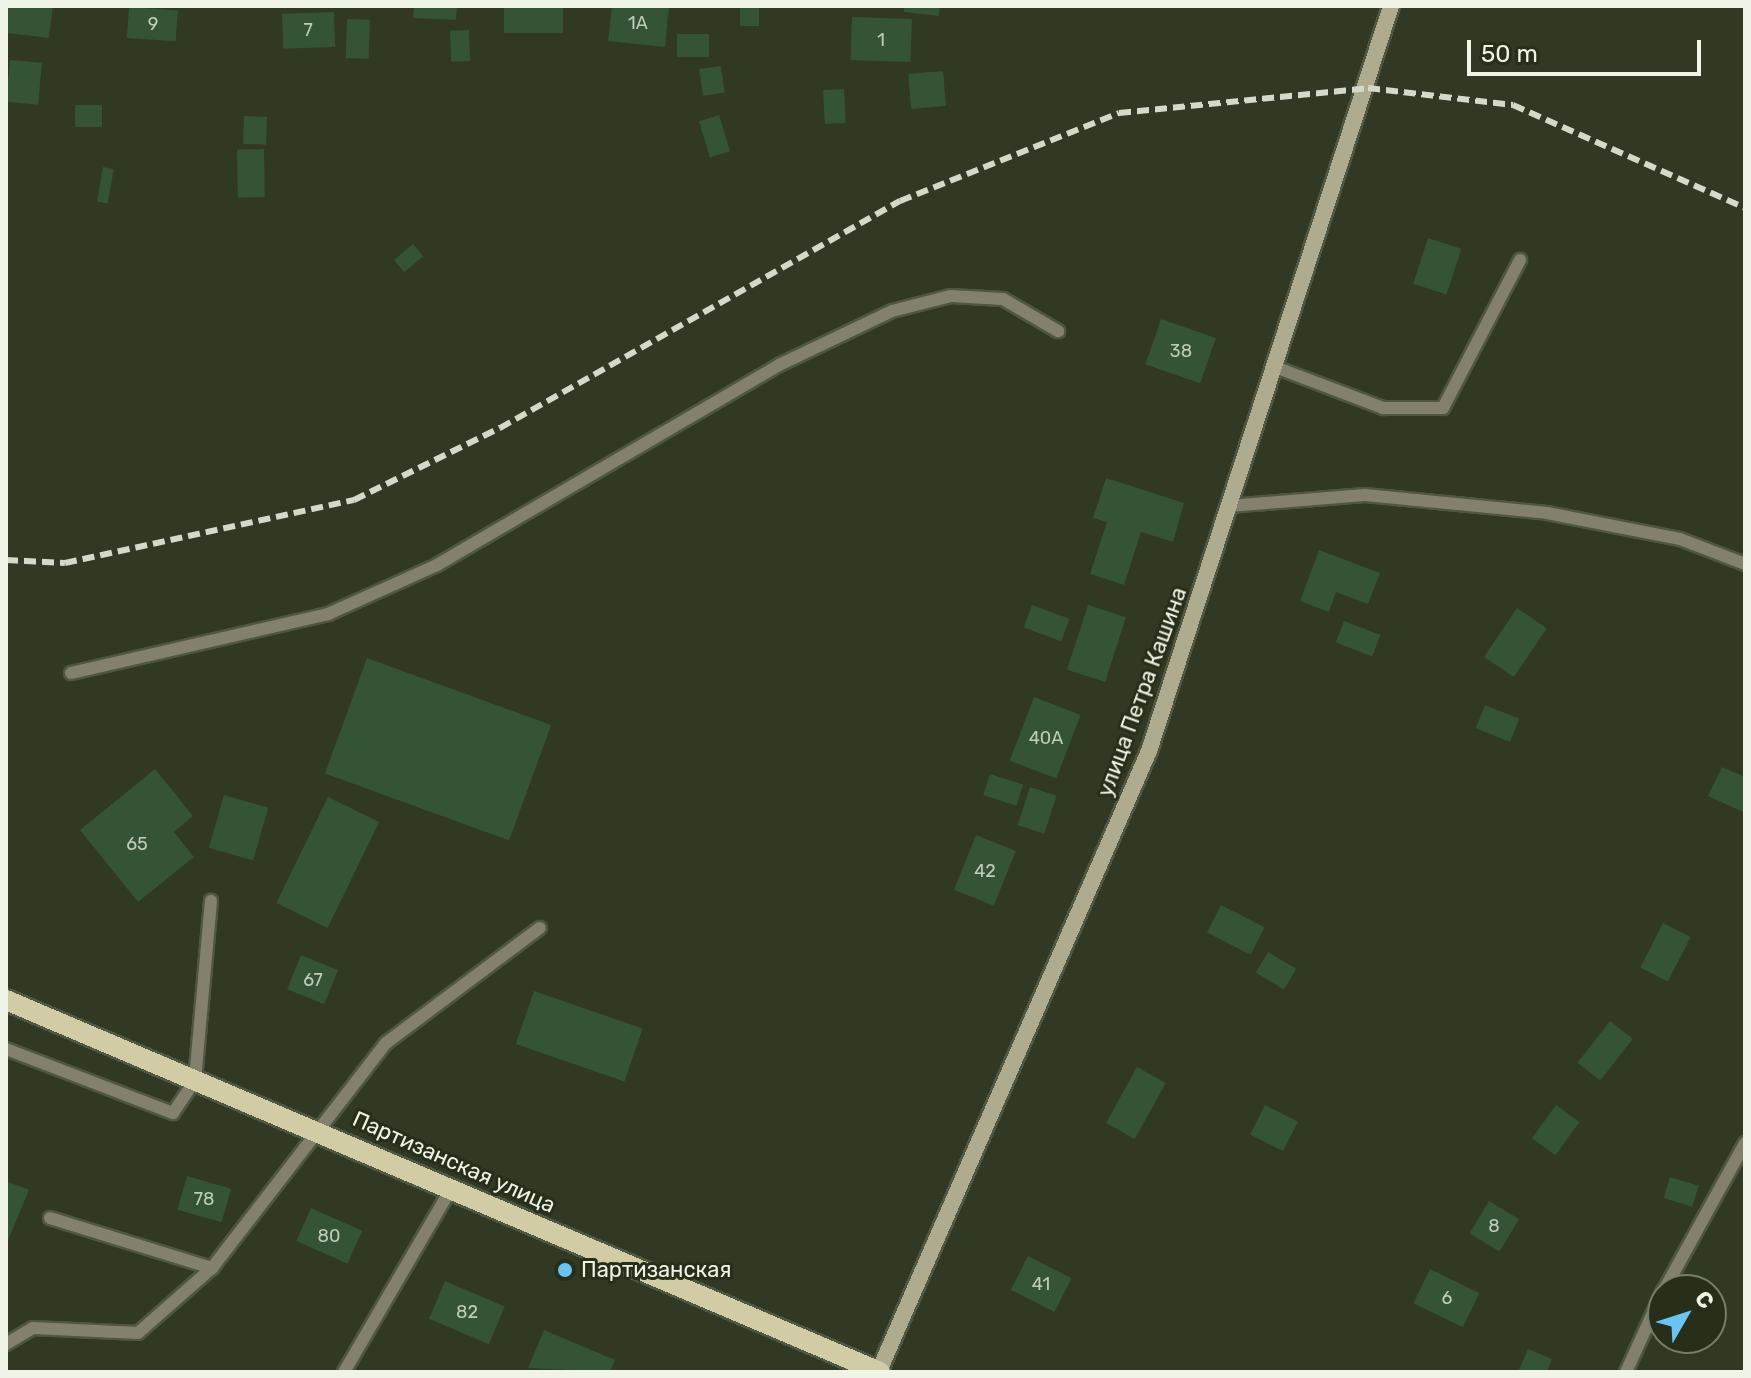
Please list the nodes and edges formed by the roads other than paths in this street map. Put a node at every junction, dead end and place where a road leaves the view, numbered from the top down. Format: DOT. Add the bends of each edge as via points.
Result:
graph roads {
  1 [pos="1391,6"];
  2 [pos="1520,260"];
  3 [pos="1058,331"];
  4 [pos="1275,367"];
  5 [pos="1229,506"];
  6 [pos="1745,564"];
  7 [pos="71,673"];
  8 [pos="211,901"];
  9 [pos="540,928"];
  10 [pos="6,1000"];
  11 [pos="6,1049"];
  12 [pos="195,1080"];
  13 [pos="322,1129"];
  14 [pos="1745,1143"];
  15 [pos="451,1189"];
  16 [pos="50,1218"];
  17 [pos="212,1268"];
  18 [pos="1672,1274"];
  19 [pos="1647,1326"];
  20 [pos="6,1344"];
  21 [pos="344,1372"];
  22 [pos="880,1372"];
  23 [pos="1626,1372"];
  1 -- 4 [label="main road, улица Петра Кашина"];
  2 -- 4 [label="lane" via="1443,408 1383,408"];
  3 -- 7 [label="lane" via="1003,299 951,296 892,311 779,365 437,565 328,614"];
  4 -- 5 [label="main road, улица Петра Кашина"];
  5 -- 6 [label="lane" via="1365,495 1547,513 1680,539"];
  5 -- 22 [label="main road, улица Петра Кашина" via="1149,751"];
  8 -- 12 [label="lane"];
  9 -- 13 [label="lane" via="411,1020"];
  10 -- 12 [label="main road, Партизанская улица"];
  11 -- 12 [label="lane" via="173,1113"];
  12 -- 13 [label="main road, Партизанская улица"];
  13 -- 15 [label="main road, Партизанская улица"];
  13 -- 17 [label="lane"];
  14 -- 18 [label="lane"];
  15 -- 21 [label="lane"];
  15 -- 22 [label="main road, Партизанская улица"];
  16 -- 17 [label="lane"];
  17 -- 20 [label="lane" via="138,1333 33,1328"];
  19 -- 23 [label="lane"];
}
